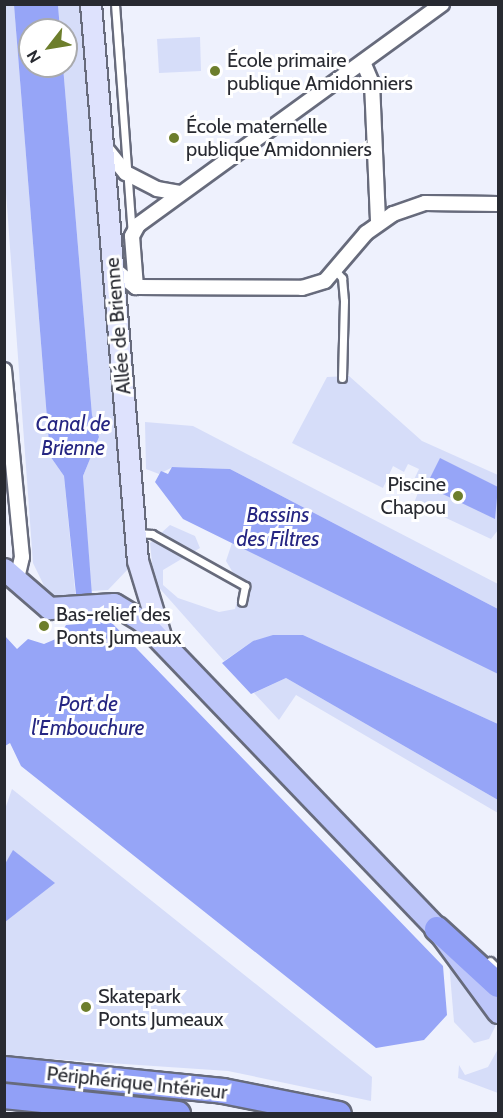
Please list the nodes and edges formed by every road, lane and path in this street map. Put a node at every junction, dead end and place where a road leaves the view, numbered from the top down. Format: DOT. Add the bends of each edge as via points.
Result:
graph roads {
  1 [pos="91,4"];
  2 [pos="115,4"];
  3 [pos="442,4"];
  4 [pos="363,62"];
  5 [pos="102,144"];
  6 [pos="126,173"];
  7 [pos="180,193"];
  8 [pos="498,204"];
  9 [pos="378,221"];
  10 [pos="132,236"];
  11 [pos="113,268"];
  12 [pos="335,270"];
  13 [pos="136,287"];
  14 [pos="116,309"];
  15 [pos="4,370"];
  16 [pos="342,378"];
  17 [pos="136,533"];
  18 [pos="10,576"];
  19 [pos="242,602"];
  20 [pos="163,644"];
  21 [pos="437,929"];
  22 [pos="490,961"];
  23 [pos="498,969"];
  24 [pos="498,985"];
  25 [pos="498,1012"];
  26 [pos="4,1069"];
  27 [pos="4,1096"];
  28 [pos="178,1113"];
  29 [pos="339,1113"];
  1 -- 5 [label="main road, Allée de Brienne"];
  2 -- 6 [label="lane, Allée de Brienne"];
  3 -- 4 [label="street"];
  4 -- 7 [label="street"];
  4 -- 9 [label="street" via="372,83"];
  5 -- 6 [label="street"];
  5 -- 11 [label="main road, Allée de Brienne"];
  6 -- 7 [label="street" via="157,189"];
  6 -- 10 [label="lane, Allée de Brienne"];
  7 -- 10 [label="street"];
  8 -- 9 [label="street" via="425,203"];
  9 -- 12 [label="street"];
  10 -- 13 [label="street, Allée de Brienne"];
  11 -- 13 [label="street"];
  11 -- 14 [label="main road, Allée de Brienne"];
  12 -- 13 [label="street" via="316,285"];
  12 -- 16 [label="lane" via="342,278 344,301"];
  13 -- 14 [label="street"];
  14 -- 17 [label="main road, Allée de Brienne"];
  15 -- 18 [label="street" via="22,557"];
  17 -- 19 [label="lane" via="152,534 245,586"];
  17 -- 20 [label="main road, Allée de Brienne" via="141,578"];
  18 -- 20 [label="main road" via="32,597 63,611 114,604 141,620"];
  20 -- 21 [label="main road"];
  21 -- 24 [label="highway"];
  21 -- 25 [label="main road"];
  22 -- 23 [label="lane"];
  26 -- 29 [label="highway, Périphérique Intérieur" via="223,1091"];
  27 -- 28 [label="highway"];
}
